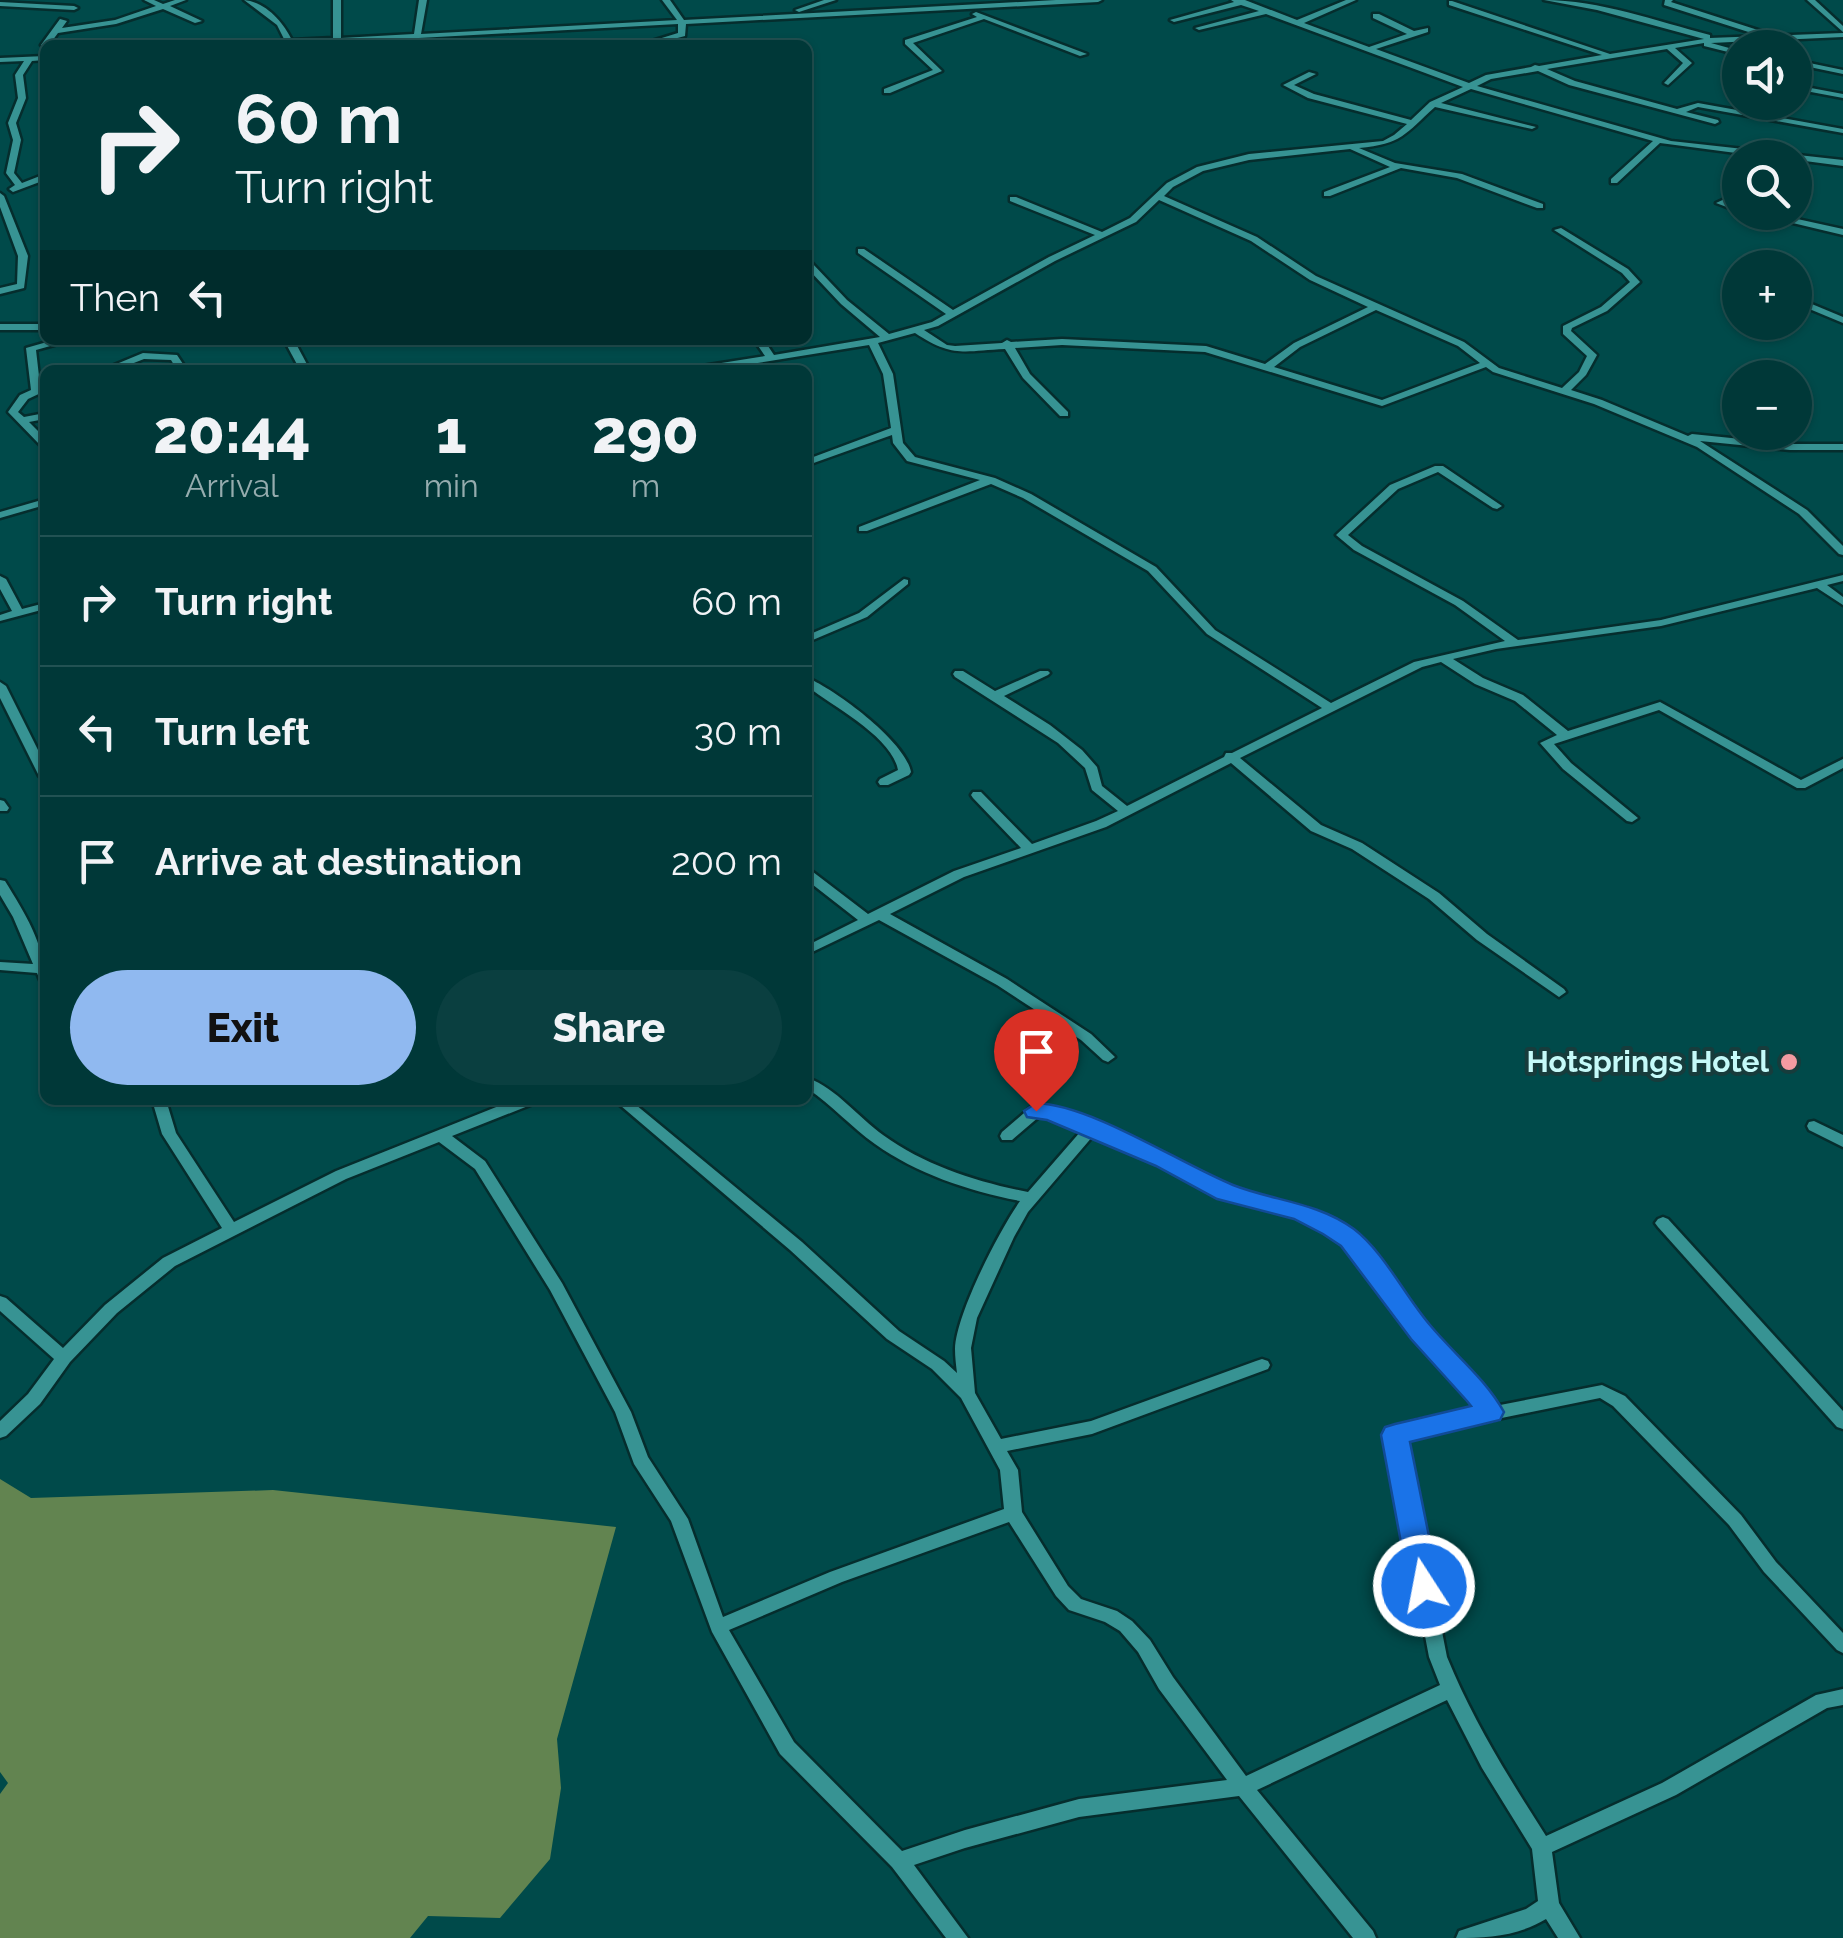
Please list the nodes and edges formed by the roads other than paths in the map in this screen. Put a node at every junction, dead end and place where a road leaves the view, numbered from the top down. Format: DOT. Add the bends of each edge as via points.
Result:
graph roads {
  1 [pos="148,0"];
  2 [pos="182,0"];
  3 [pos="248,0"];
  4 [pos="336,0"];
  5 [pos="423,0"];
  6 [pos="666,0"];
  7 [pos="832,0"];
  8 [pos="1098,0"];
  9 [pos="1352,0"];
  10 [pos="1548,0"];
  11 [pos="1669,0"];
  12 [pos="1811,0"];
  13 [pos="1239,1"];
  14 [pos="1452,3"];
  15 [pos="0,4"];
  16 [pos="164,6"];
  17 [pos="958,6"];
  18 [pos="74,8"];
  19 [pos="1267,12"];
  20 [pos="772,16"];
  21 [pos="1376,16"];
  22 [pos="984,17"];
  23 [pos="62,20"];
  24 [pos="1174,20"];
  25 [pos="198,22"];
  26 [pos="682,22"];
  27 [pos="1297,22"];
  28 [pos="1199,28"];
  29 [pos="1426,30"];
  30 [pos="1748,30"];
  31 [pos="57,32"];
  32 [pos="1843,33"];
  33 [pos="448,34"];
  34 [pos="1413,34"];
  35 [pos="1812,34"];
  36 [pos="417,36"];
  37 [pos="50,40"];
  38 [pos="288,40"];
  39 [pos="338,40"];
  40 [pos="399,40"];
  41 [pos="452,40"];
  42 [pos="663,40"];
  43 [pos="1718,40"];
  44 [pos="1722,40"];
  45 [pos="1700,41"];
  46 [pos="1668,46"];
  47 [pos="1722,48"];
  48 [pos="40,50"];
  49 [pos="1368,50"];
  50 [pos="1083,54"];
  51 [pos="1612,56"];
  52 [pos="31,58"];
  53 [pos="40,58"];
  54 [pos="0,60"];
  55 [pos="1812,66"];
  56 [pos="1534,67"];
  57 [pos="1843,72"];
  58 [pos="1312,74"];
  59 [pos="1668,82"];
  60 [pos="1466,85"];
  61 [pos="887,91"];
  62 [pos="1812,91"];
  63 [pos="1843,96"];
  64 [pos="1433,104"];
  65 [pos="1677,112"];
  66 [pos="1414,122"];
  67 [pos="1716,122"];
  68 [pos="1532,127"];
  69 [pos="1843,131"];
  70 [pos="1658,140"];
  71 [pos="1722,147"];
  72 [pos="1352,148"];
  73 [pos="1812,158"];
  74 [pos="1843,163"];
  75 [pos="1396,165"];
  76 [pos="40,179"];
  77 [pos="1614,180"];
  78 [pos="20,186"];
  79 [pos="1327,194"];
  80 [pos="0,195"];
  81 [pos="1160,197"];
  82 [pos="1013,200"];
  83 [pos="1540,206"];
  84 [pos="1812,225"];
  85 [pos="1558,230"];
  86 [pos="1843,232"];
  87 [pos="1102,235"];
  88 [pos="861,251"];
  89 [pos="812,268"];
  90 [pos="0,291"];
  91 [pos="1376,307"];
  92 [pos="1812,307"];
  93 [pos="954,314"];
  94 [pos="1843,320"];
  95 [pos="0,327"];
  96 [pos="40,327"];
  97 [pos="919,330"];
  98 [pos="888,338"];
  99 [pos="872,342"];
  100 [pos="1008,343"];
  101 [pos="44,345"];
  102 [pos="762,345"];
  103 [pos="771,358"];
  104 [pos="1486,364"];
  105 [pos="122,365"];
  106 [pos="179,365"];
  107 [pos="727,365"];
  108 [pos="1269,366"];
  109 [pos="40,389"];
  110 [pos="1564,392"];
  111 [pos="1064,414"];
  112 [pos="40,417"];
  113 [pos="21,420"];
  114 [pos="896,430"];
  115 [pos="1682,436"];
  116 [pos="40,439"];
  117 [pos="1843,447"];
  118 [pos="812,461"];
  119 [pos="991,480"];
  120 [pos="40,504"];
  121 [pos="1496,506"];
  122 [pos="2,510"];
  123 [pos="863,529"];
  124 [pos="1843,552"];
  125 [pos="1843,578"];
  126 [pos="0,579"];
  127 [pos="904,582"];
  128 [pos="1820,585"];
  129 [pos="1843,602"];
  130 [pos="40,607"];
  131 [pos="18,614"];
  132 [pos="0,618"];
  133 [pos="812,638"];
  134 [pos="1514,643"];
  135 [pos="1443,658"];
  136 [pos="1044,673"];
  137 [pos="959,674"];
  138 [pos="812,685"];
  139 [pos="0,686"];
  140 [pos="995,696"];
  141 [pos="1329,707"];
  142 [pos="1566,736"];
  143 [pos="1230,756"];
  144 [pos="1843,763"];
  145 [pos="40,766"];
  146 [pos="884,782"];
  147 [pos="977,795"];
  148 [pos="1126,811"];
  149 [pos="1632,818"];
  150 [pos="1030,849"];
  151 [pos="812,877"];
  152 [pos="0,884"];
  153 [pos="875,918"];
  154 [pos="812,948"];
  155 [pos="0,966"];
  156 [pos="40,968"];
  157 [pos="40,973"];
  158 [pos="1559,992"];
  159 [pos="1108,1057"];
  160 [pos="812,1085"];
  161 [pos="160,1105"];
  162 [pos="516,1105"];
  163 [pos="628,1105"];
  164 [pos="1814,1126"];
  165 [pos="1090,1130"];
  166 [pos="440,1136"];
  167 [pos="1007,1136"];
  168 [pos="1843,1142"];
  169 [pos="1033,1198"];
  170 [pos="1663,1223"];
  171 [pos="230,1228"];
  172 [pos="0,1302"];
  173 [pos="64,1358"];
  174 [pos="1262,1365"];
  175 [pos="968,1393"];
  176 [pos="1490,1412"];
  177 [pos="1843,1422"];
  178 [pos="0,1431"];
  179 [pos="998,1446"];
  180 [pos="1012,1512"];
  181 [pos="718,1627"];
  182 [pos="1843,1645"];
  183 [pos="1451,1689"];
  184 [pos="1843,1697"];
  185 [pos="1243,1787"];
  186 [pos="1542,1847"];
  187 [pos="898,1861"];
  188 [pos="1548,1906"];
  189 [pos="958,1938"];
  190 [pos="1366,1938"];
  191 [pos="1466,1938"];
  192 [pos="1570,1938"];
  1 -- 16 [label="street"];
  2 -- 16 [label="street"];
  3 -- 38 [label="street" via="280,24"];
  4 -- 39 [label="street"];
  5 -- 36 [label="street"];
  6 -- 26 [label="street"];
  7 -- 20 [label="street"];
  8 -- 17 [label="street"];
  9 -- 27 [label="street"];
  10 -- 43 [label="street"];
  11 -- 30 [label="street"];
  12 -- 32 [label="street"];
  13 -- 19 [label="street"];
  13 -- 24 [label="street"];
  14 -- 51 [label="street"];
  15 -- 18 [label="street"];
  16 -- 25 [label="street"];
  16 -- 31 [label="street"];
  17 -- 20 [label="street"];
  17 -- 22 [label="street"];
  19 -- 27 [label="street"];
  19 -- 28 [label="street"];
  20 -- 26 [label="street"];
  21 -- 34 [label="street"];
  22 -- 50 [label="street"];
  22 -- 61 [label="street" via="908,42 938,71"];
  23 -- 31 [label="street"];
  26 -- 33 [label="street"];
  26 -- 42 [label="street" via="679,36"];
  27 -- 49 [label="street"];
  29 -- 34 [label="street"];
  31 -- 37 [label="street"];
  32 -- 35 [label="street"];
  33 -- 36 [label="street"];
  33 -- 41 [label="street"];
  34 -- 49 [label="street"];
  36 -- 40 [label="street"];
  43 -- 44 [label="street"];
  43 -- 45 [label="street"];
  45 -- 46 [label="street"];
  45 -- 47 [label="street"];
  46 -- 51 [label="street"];
  46 -- 59 [label="street" via="1688,63"];
  48 -- 52 [label="street"];
  49 -- 60 [label="street"];
  51 -- 56 [label="street"];
  52 -- 53 [label="street"];
  52 -- 54 [label="street"];
  52 -- 78 [label="street" via="20,76 22,98 12,123 17,140 10,173"];
  55 -- 57 [label="street"];
  56 -- 60 [label="street"];
  56 -- 65 [label="street"];
  58 -- 66 [label="street" via="1287,84"];
  60 -- 64 [label="street"];
  60 -- 70 [label="street"];
  62 -- 63 [label="street"];
  64 -- 66 [label="street"];
  64 -- 68 [label="street"];
  65 -- 67 [label="street"];
  65 -- 69 [label="street" via="1698,105"];
  66 -- 72 [label="street" via="1385,142"];
  70 -- 71 [label="street"];
  70 -- 77 [label="street"];
  72 -- 75 [label="street"];
  72 -- 81 [label="street" via="1224,161 1182,176"];
  73 -- 74 [label="street"];
  75 -- 79 [label="street"];
  75 -- 83 [label="street" via="1459,176"];
  76 -- 78 [label="street"];
  78 -- 80 [label="street"];
  80 -- 90 [label="street" via="24,256 21,286"];
  81 -- 87 [label="street"];
  81 -- 91 [label="street" via="1254,238 1313,278"];
  82 -- 87 [label="street"];
  84 -- 86 [label="street"];
  85 -- 110 [label="street" via="1635,282 1604,310 1568,326 1566,332 1592,355"];
  87 -- 93 [label="street"];
  88 -- 93 [label="street"];
  89 -- 98 [label="street"];
  91 -- 104 [label="street" via="1461,344"];
  91 -- 108 [label="street"];
  92 -- 94 [label="street"];
  93 -- 97 [label="street"];
  95 -- 96 [label="street"];
  97 -- 98 [label="street"];
  97 -- 100 [label="street" via="944,347"];
  98 -- 99 [label="street"];
  99 -- 103 [label="street"];
  99 -- 114 [label="street" via="888,374"];
  100 -- 108 [label="street" via="1178,346"];
  100 -- 111 [label="street" via="1026,376"];
  101 -- 109 [label="street" via="31,348"];
  102 -- 103 [label="street"];
  103 -- 107 [label="street"];
  104 -- 108 [label="street" via="1388,402"];
  104 -- 110 [label="street"];
  105 -- 106 [label="street" via="154,354"];
  109 -- 113 [label="street" via="16,405 13,412"];
  110 -- 115 [label="street"];
  112 -- 113 [label="street"];
  113 -- 116 [label="street"];
  114 -- 118 [label="street"];
  114 -- 119 [label="street" via="912,459"];
  115 -- 117 [label="street"];
  115 -- 124 [label="street" via="1804,512"];
  119 -- 123 [label="street"];
  119 -- 141 [label="street" via="1152,569 1211,632"];
  120 -- 122 [label="street"];
  121 -- 134 [label="street" via="1439,468 1394,487 1341,534"];
  125 -- 128 [label="street"];
  126 -- 131 [label="street"];
  127 -- 133 [label="street" via="863,615"];
  128 -- 129 [label="street"];
  128 -- 134 [label="street" via="1662,622"];
  130 -- 131 [label="street"];
  131 -- 132 [label="street"];
  134 -- 135 [label="street"];
  135 -- 141 [label="street"];
  135 -- 142 [label="street" via="1519,698"];
  136 -- 140 [label="street"];
  137 -- 140 [label="street"];
  138 -- 146 [label="street" via="902,756 905,772"];
  139 -- 145 [label="street"];
  140 -- 148 [label="street" via="1080,756 1093,769 1096,788"];
  141 -- 143 [label="street"];
  142 -- 144 [label="street" via="1660,706 1801,785"];
  142 -- 149 [label="street" via="1546,743"];
  143 -- 148 [label="street"];
  143 -- 158 [label="street" via="1316,828 1434,896"];
  147 -- 150 [label="street"];
  148 -- 150 [label="street"];
  150 -- 153 [label="street" via="959,874"];
  151 -- 153 [label="street"];
  152 -- 156 [label="street"];
  153 -- 154 [label="street"];
  153 -- 159 [label="street" via="1002,982"];
  155 -- 157 [label="street"];
  160 -- 169 [label="street" via="906,1158"];
  161 -- 171 [label="street" via="169,1134"];
  162 -- 166 [label="street"];
  163 -- 175 [label="street"];
  164 -- 168 [label="street"];
  165 -- 167 [label="street" via="1040,1109"];
  165 -- 169 [label="street"];
  165 -- 176 [label="street" via="1226,1192 1332,1227 1350,1240"];
  166 -- 171 [label="street"];
  166 -- 181 [label="street" via="480,1165 556,1287 623,1412 640,1459 679,1519"];
  169 -- 175 [label="street" via="1006,1237 970,1318 962,1348"];
  170 -- 177 [label="street"];
  171 -- 173 [label="street" via="169,1262"];
  172 -- 173 [label="street"];
  173 -- 178 [label="street"];
  174 -- 179 [label="street" via="1092,1427"];
  175 -- 179 [label="street"];
  176 -- 182 [label="street" via="1594,1391 1619,1401"];
  176 -- 183 [label="street" via="1395,1435 1438,1657"];
  179 -- 180 [label="street" via="1009,1470"];
  180 -- 181 [label="street"];
  180 -- 185 [label="street" via="1075,1606 1111,1616 1144,1646"];
  181 -- 187 [label="street" via="787,1748"];
  183 -- 185 [label="street"];
  183 -- 186 [label="street"];
  184 -- 186 [label="street" via="1822,1701 1669,1789"];
  185 -- 187 [label="street" via="1080,1808"];
  185 -- 190 [label="street"];
  186 -- 188 [label="street"];
  187 -- 189 [label="street"];
  188 -- 191 [label="street"];
  188 -- 192 [label="street"];
}
